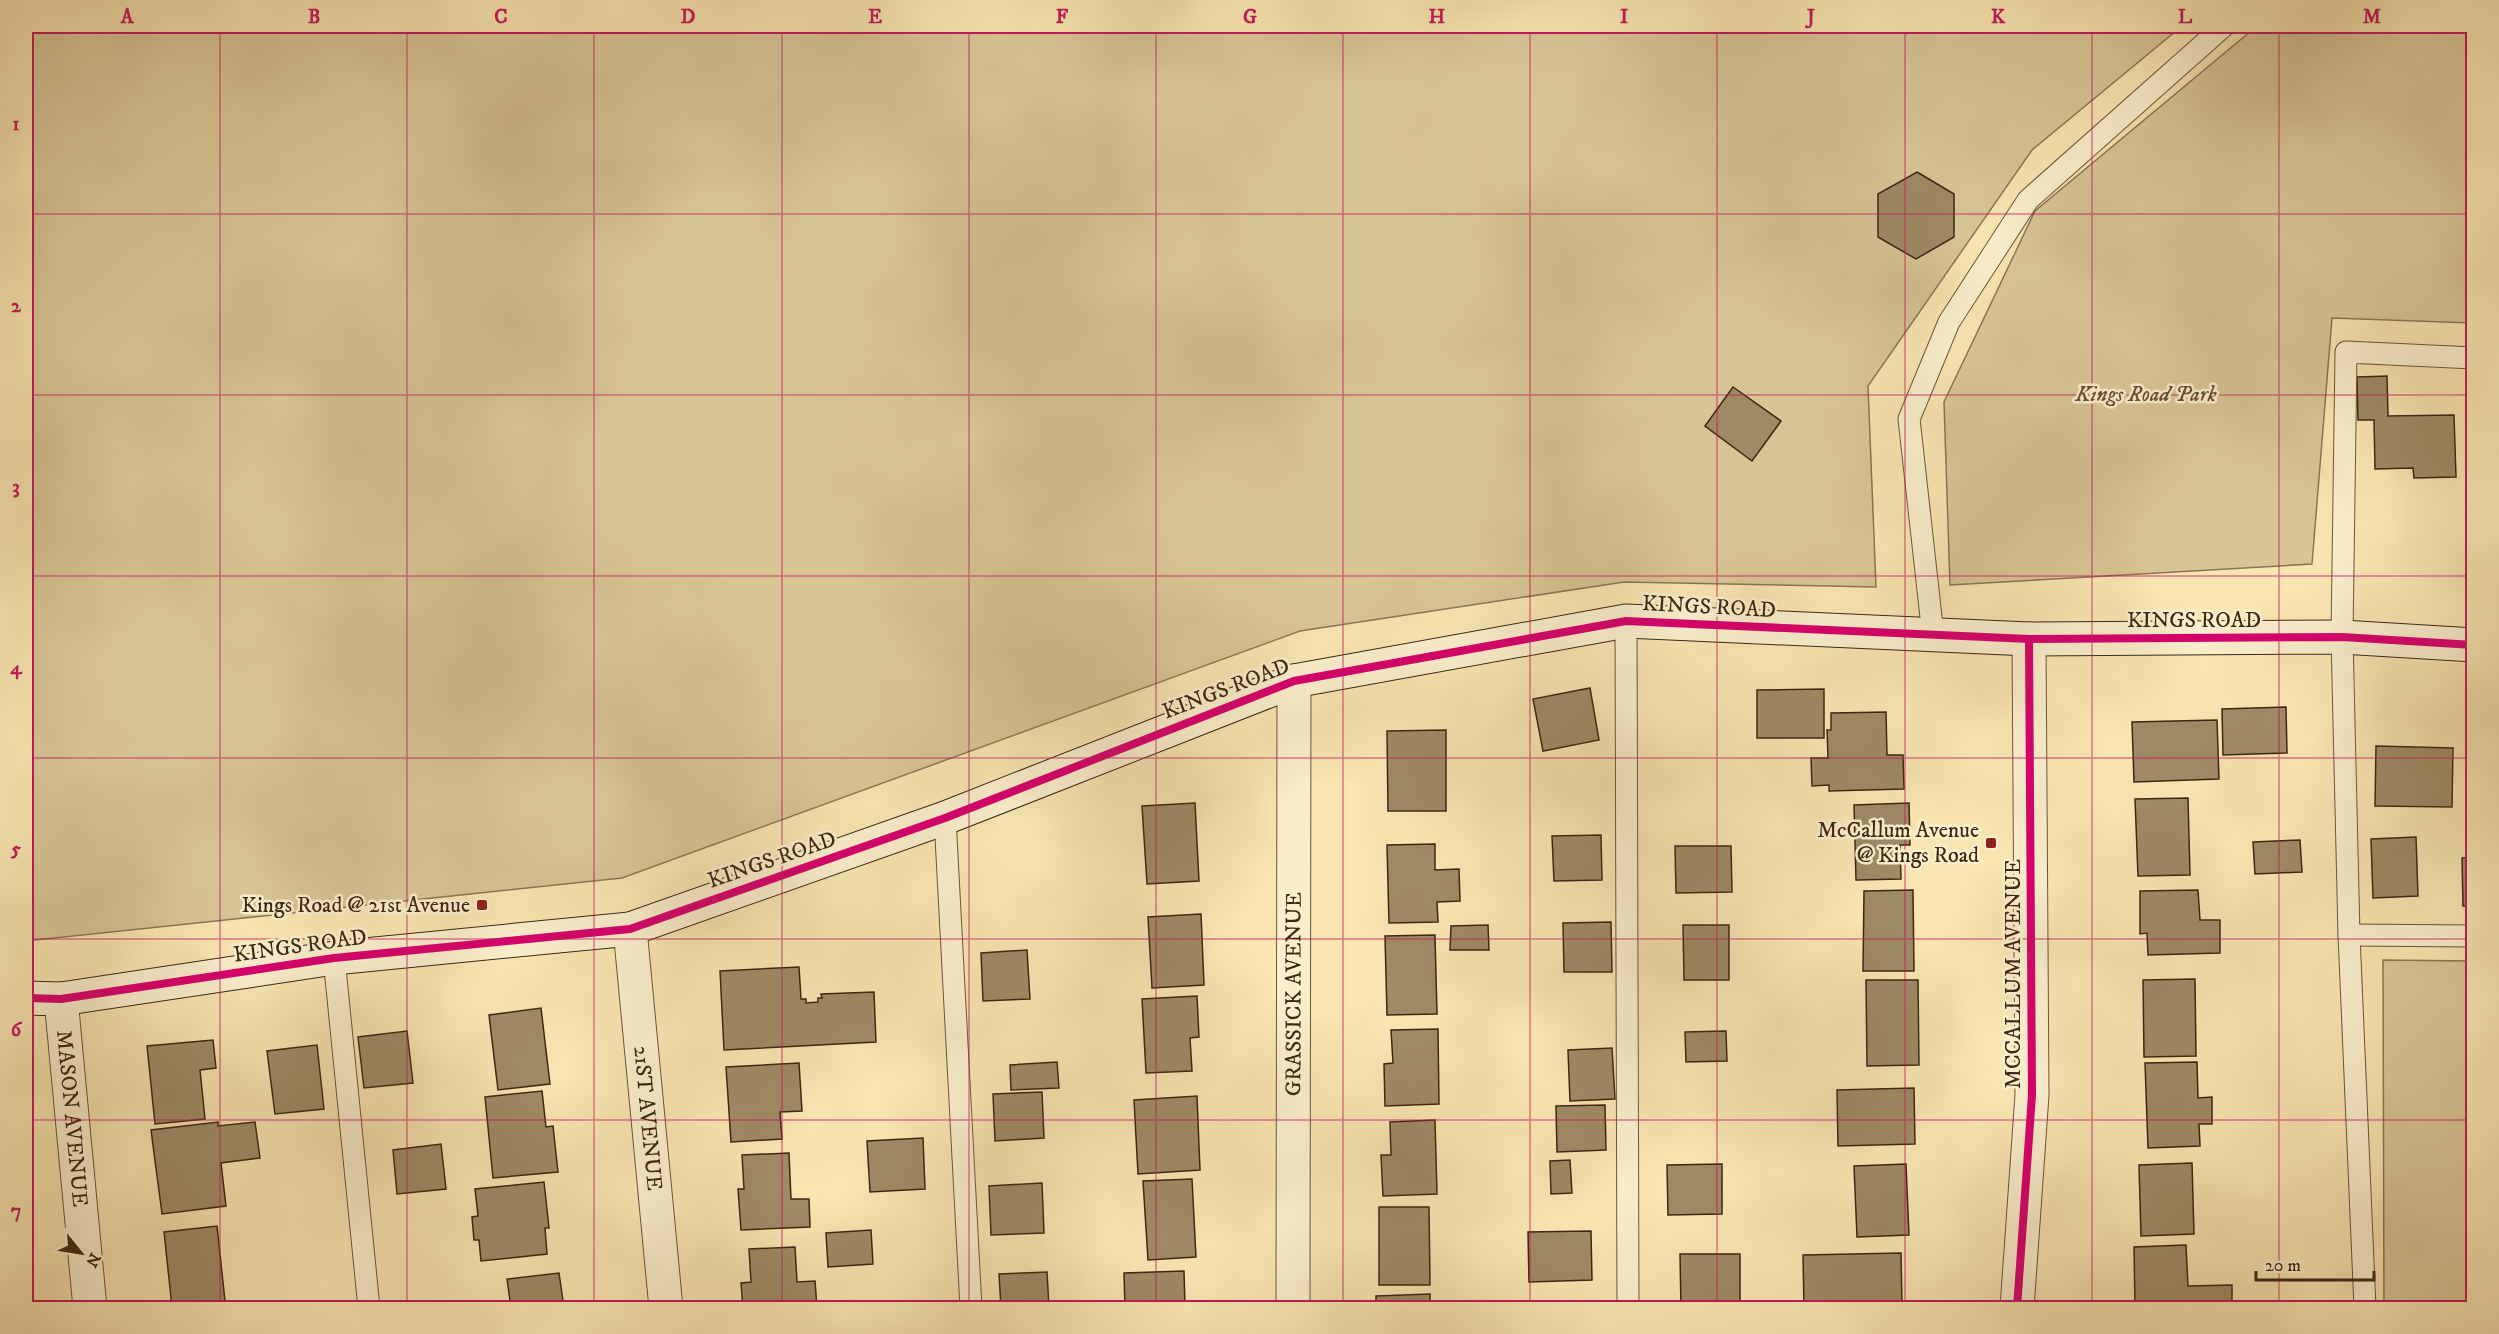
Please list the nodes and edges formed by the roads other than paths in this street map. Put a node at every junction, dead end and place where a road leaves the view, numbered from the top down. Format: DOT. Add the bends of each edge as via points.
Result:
graph roads {
  1 [pos="2224,26"];
  2 [pos="2474,358"];
  3 [pos="1626,621"];
  4 [pos="1933,635"];
  5 [pos="2342,637"];
  6 [pos="2029,639"];
  7 [pos="2474,645"];
  8 [pos="1294,681"];
  9 [pos="945,818"];
  10 [pos="630,929"];
  11 [pos="2349,935"];
  12 [pos="2474,936"];
  13 [pos="334,958"];
  14 [pos="26,998"];
  15 [pos="61,999"];
  16 [pos="90,1308"];
  17 [pos="369,1308"];
  18 [pos="666,1308"];
  19 [pos="971,1308"];
  20 [pos="1293,1308"];
  21 [pos="1628,1308"];
  22 [pos="2017,1308"];
  23 [pos="2365,1308"];
  1 -- 4 [label="lane" via="2028,200 1950,321 1909,419"];
  2 -- 5 [label="lane" via="2346,352"];
  3 -- 4 [label="street, KINGS ROAD"];
  3 -- 8 [label="street, KINGS ROAD"];
  3 -- 21 [label="lane"];
  4 -- 6 [label="street, KINGS ROAD"];
  5 -- 6 [label="street, KINGS ROAD"];
  5 -- 7 [label="street, KINGS ROAD"];
  5 -- 11 [label="lane"];
  6 -- 22 [label="street, MCCALLUM AVENUE" via="2032,1095"];
  8 -- 9 [label="street, KINGS ROAD"];
  8 -- 20 [label="street, GRASSICK AVENUE"];
  9 -- 10 [label="street, KINGS ROAD"];
  9 -- 19 [label="lane"];
  10 -- 13 [label="street, KINGS ROAD"];
  10 -- 18 [label="street, 21ST AVENUE"];
  11 -- 12 [label="lane"];
  11 -- 23 [label="lane"];
  13 -- 15 [label="street, KINGS ROAD"];
  13 -- 17 [label="lane"];
  14 -- 15 [label="street, KINGS ROAD"];
  15 -- 16 [label="street, MASON AVENUE"];
}
